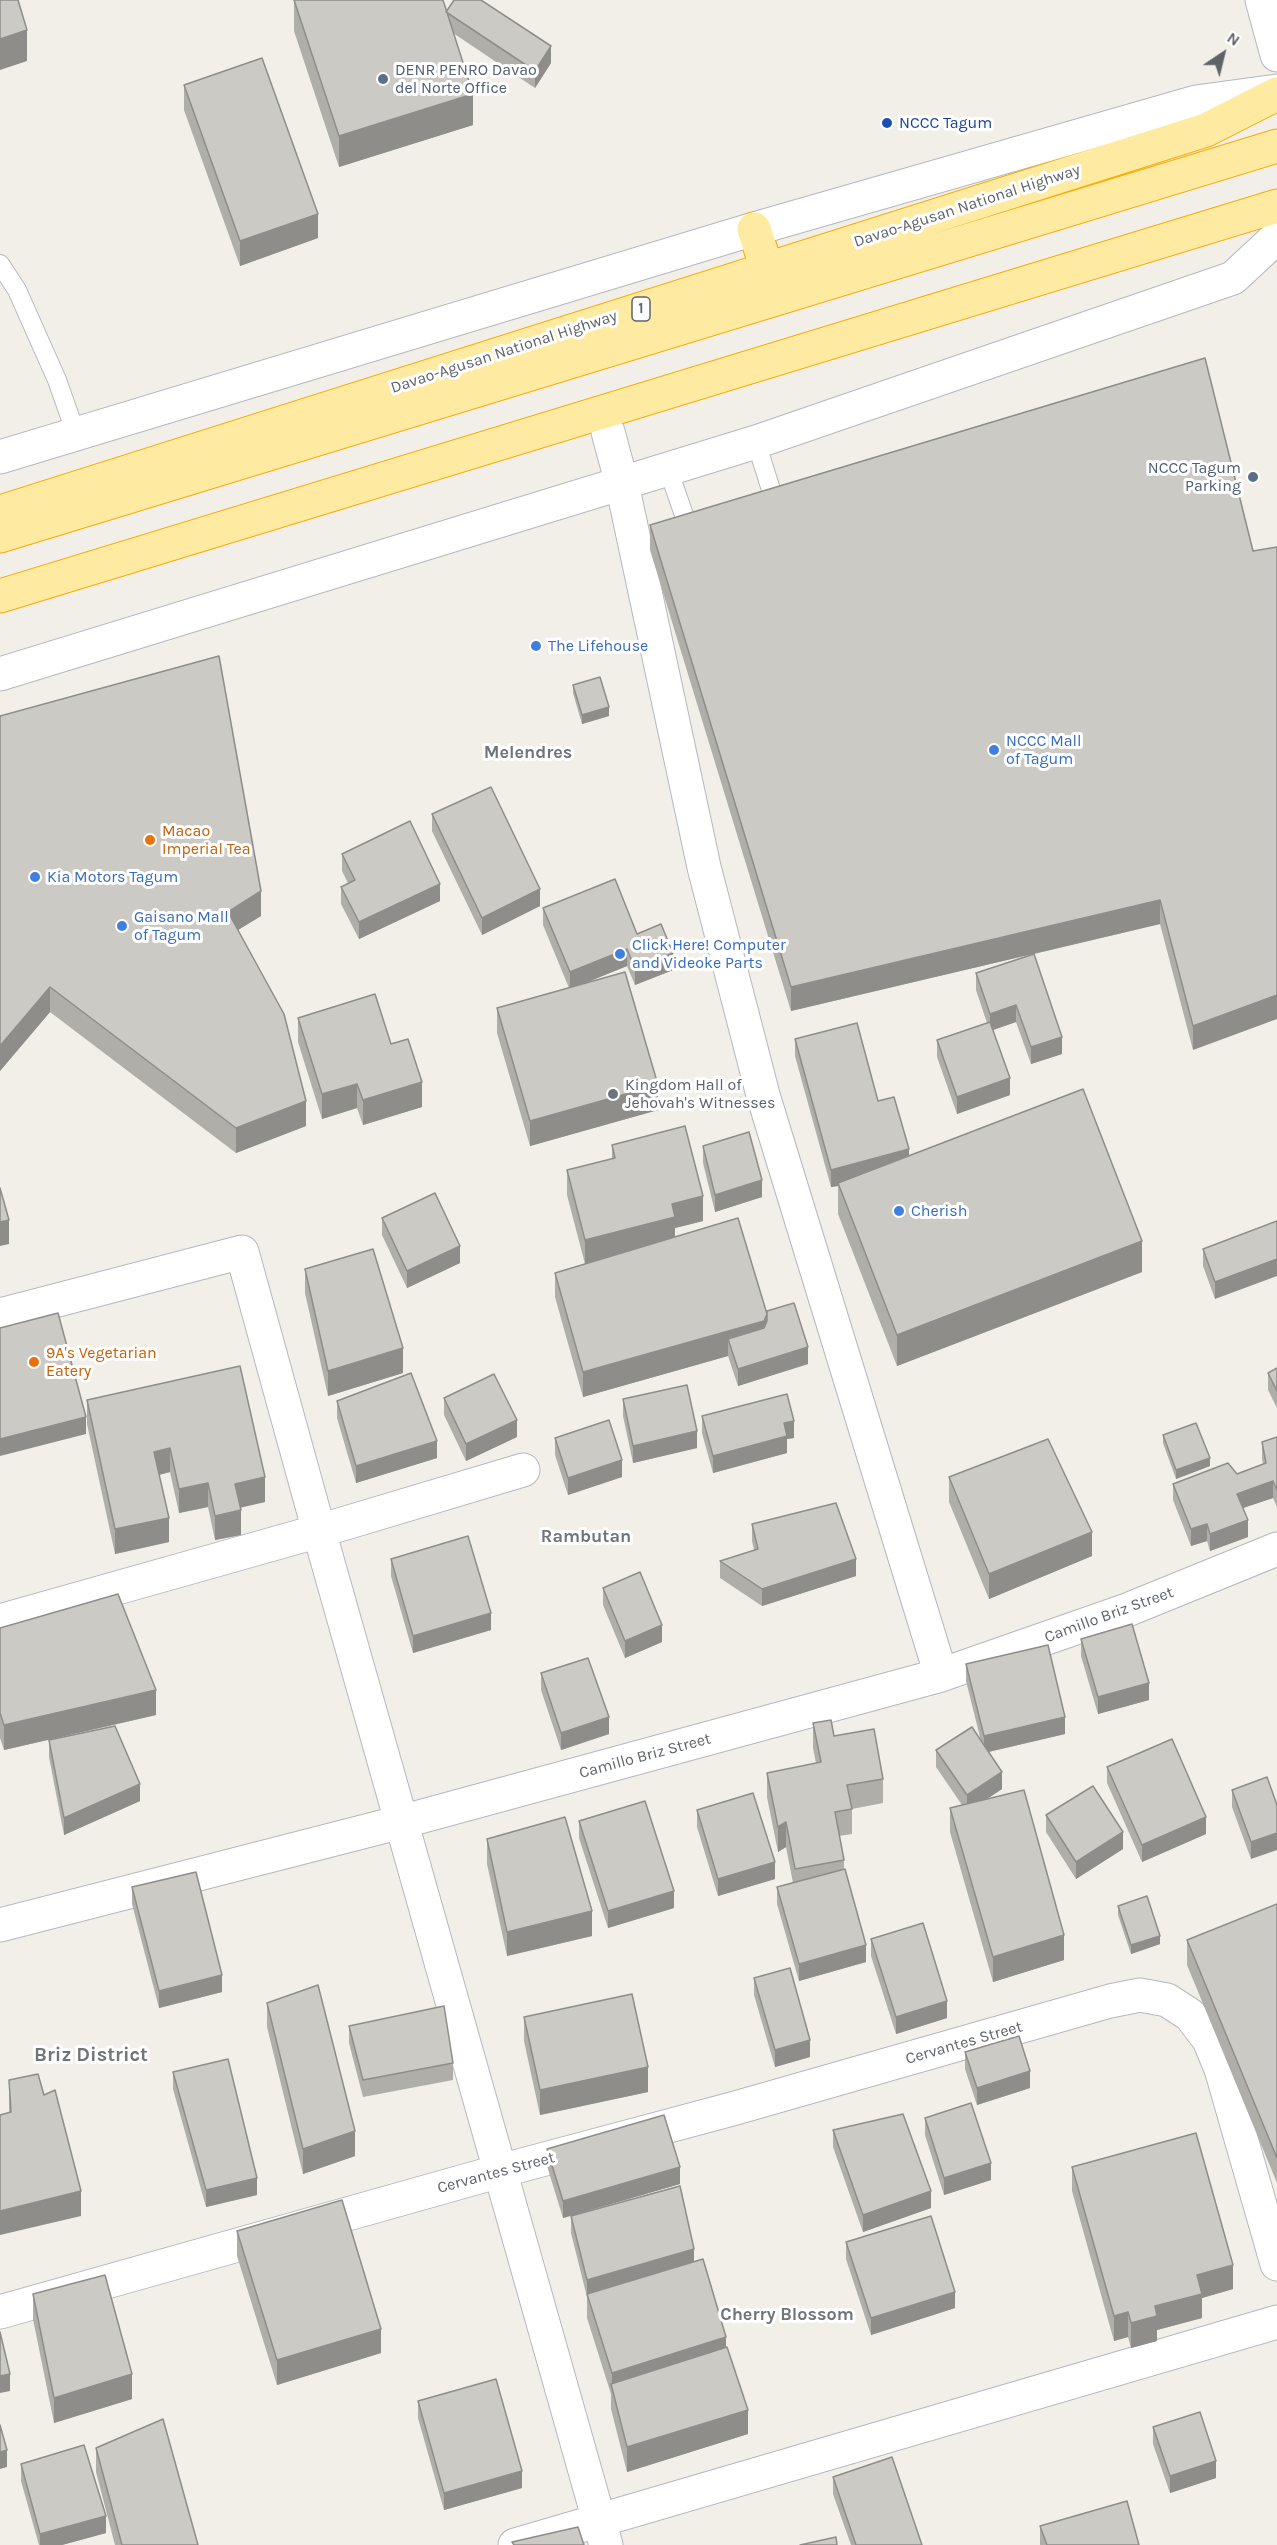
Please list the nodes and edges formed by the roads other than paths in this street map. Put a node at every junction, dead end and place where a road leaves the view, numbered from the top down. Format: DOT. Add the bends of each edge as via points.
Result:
graph roads {
  1 [pos="1262,0"];
  2 [pos="1277,55"];
  3 [pos="1277,93"];
  4 [pos="1277,146"];
  5 [pos="1277,206"];
  6 [pos="1277,229"];
  7 [pos="754,230"];
  8 [pos="1277,237"];
  9 [pos="0,264"];
  10 [pos="767,269"];
  11 [pos="608,432"];
  12 [pos="76,434"];
  13 [pos="756,442"];
  14 [pos="0,457"];
  15 [pos="668,469"];
  16 [pos="622,484"];
  17 [pos="0,512"];
  18 [pos="778,512"];
  19 [pos="0,536"];
  20 [pos="692,538"];
  21 [pos="0,596"];
  22 [pos="0,618"];
  23 [pos="0,674"];
  24 [pos="0,1315"];
  25 [pos="523,1470"];
  26 [pos="319,1531"];
  27 [pos="1277,1549"];
  28 [pos="0,1621"];
  29 [pos="941,1675"];
  30 [pos="402,1822"];
  31 [pos="0,1925"];
  32 [pos="500,2171"];
  33 [pos="1277,2264"];
  34 [pos="0,2312"];
  35 [pos="1277,2322"];
  36 [pos="603,2534"];
  37 [pos="515,2545"];
  1 -- 2 [label="street"];
  3 -- 7 [label="street" via="1196,102"];
  3 -- 10 [label="highway, Davao-Agusan National Highway / 1" via="1206,130"];
  4 -- 19 [label="highway, Davao-Agusan National Highway / 1"];
  5 -- 21 [label="highway"];
  6 -- 11 [label="highway"];
  7 -- 10 [label="highway"];
  7 -- 12 [label="street"];
  8 -- 13 [label="street" via="1233,278"];
  9 -- 12 [label="lane" via="57,380"];
  10 -- 17 [label="highway, Davao-Agusan National Highway / 1"];
  11 -- 16 [label="street"];
  11 -- 22 [label="highway"];
  12 -- 14 [label="street"];
  13 -- 15 [label="street"];
  13 -- 18 [label="lane"];
  15 -- 16 [label="street"];
  15 -- 20 [label="lane"];
  16 -- 23 [label="street"];
  16 -- 29 [label="street" via="704,867 763,1095"];
  24 -- 26 [label="street" via="242,1252"];
  25 -- 26 [label="street"];
  26 -- 28 [label="street"];
  26 -- 30 [label="street"];
  27 -- 29 [label="street, Camillo Briz Street" via="1127,1610"];
  29 -- 30 [label="street, Camillo Briz Street"];
  30 -- 31 [label="street, Camillo Briz Street"];
  30 -- 32 [label="street"];
  32 -- 33 [label="street, Cervantes Street" via="1140,1995 1167,2000 1190,2015 1209,2040 1221,2069"];
  32 -- 34 [label="street, Cervantes Street"];
  32 -- 36 [label="street"];
  35 -- 36 [label="street"];
  36 -- 37 [label="street"];
}
